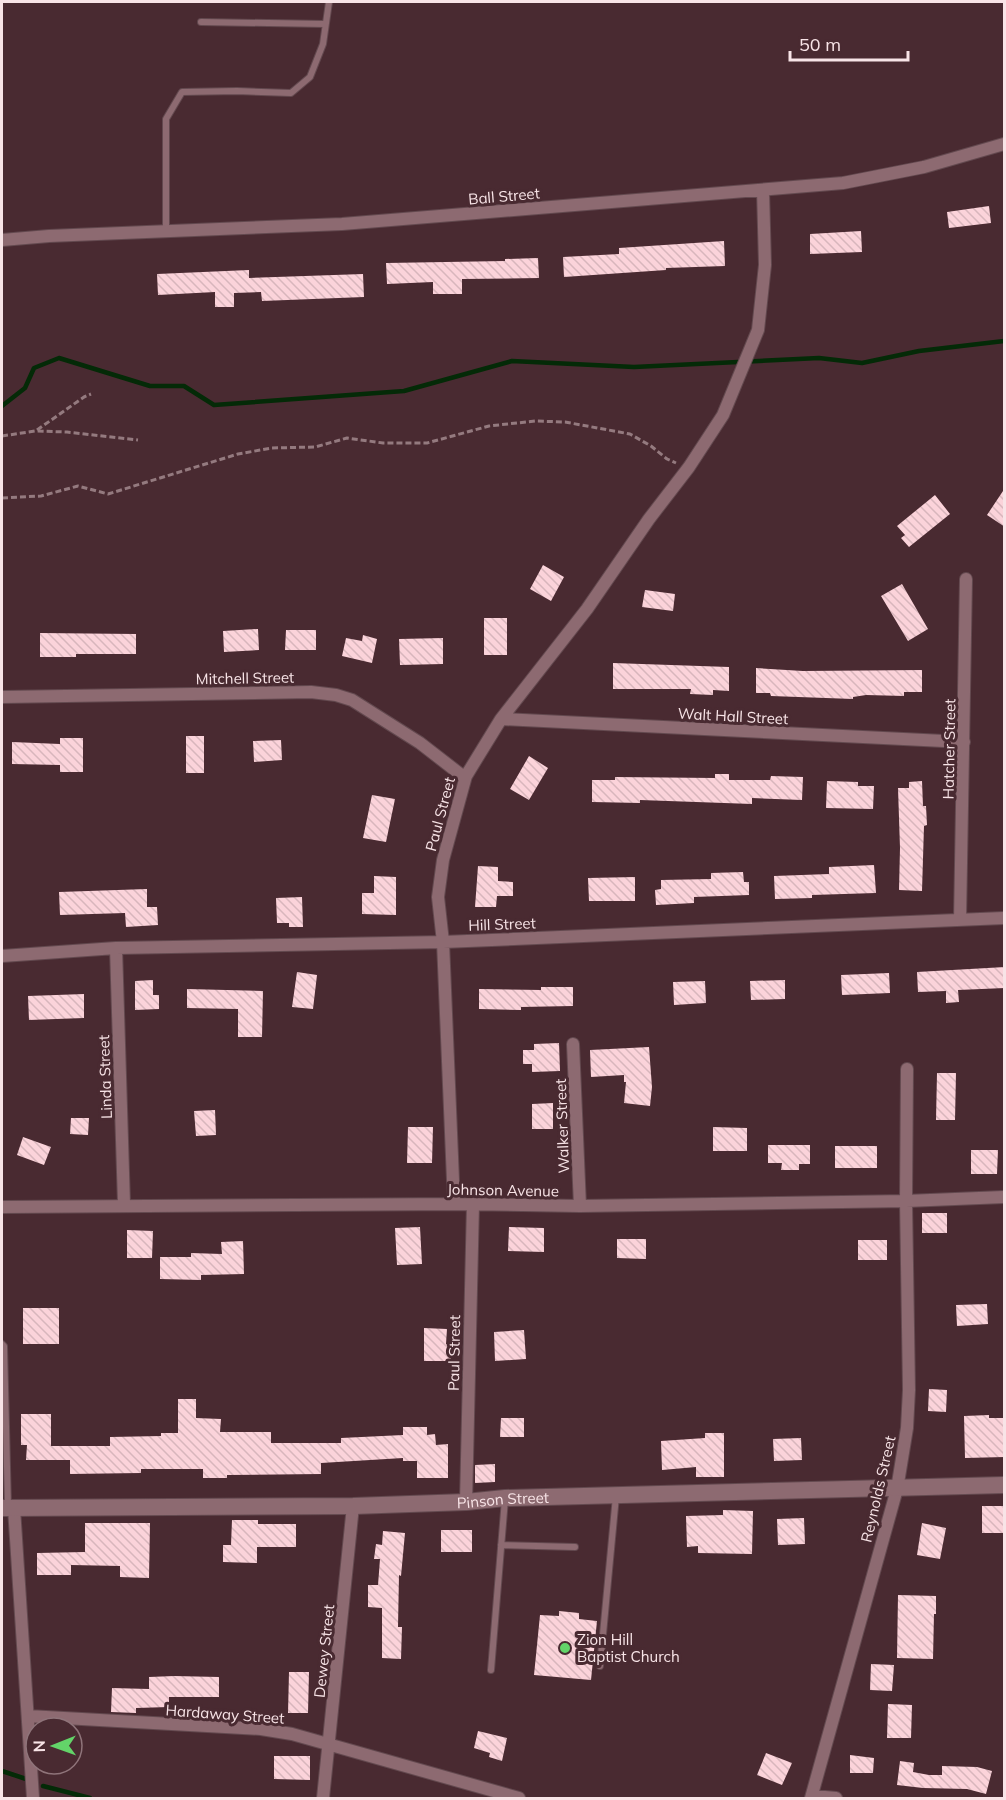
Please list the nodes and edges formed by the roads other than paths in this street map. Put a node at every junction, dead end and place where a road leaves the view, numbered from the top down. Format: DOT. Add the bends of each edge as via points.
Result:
graph roads {
  1 [pos="329,2"];
  2 [pos="201,22"];
  3 [pos="325,24"];
  4 [pos="1005,144"];
  5 [pos="763,190"];
  6 [pos="166,231"];
  7 [pos="2,240"];
  8 [pos="966,579"];
  9 [pos="2,698"];
  10 [pos="501,720"];
  11 [pos="964,742"];
  12 [pos="466,776"];
  13 [pos="1005,918"];
  14 [pos="960,920"];
  15 [pos="442,942"];
  16 [pos="116,948"];
  17 [pos="2,956"];
  18 [pos="573,1044"];
  19 [pos="908,1069"];
  20 [pos="1005,1197"];
  21 [pos="906,1201"];
  22 [pos="124,1204"];
  23 [pos="454,1204"];
  24 [pos="473,1204"];
  25 [pos="580,1206"];
  26 [pos="2,1207"];
  27 [pos="2,1344"];
  28 [pos="4,1468"];
  29 [pos="1005,1485"];
  30 [pos="897,1489"];
  31 [pos="616,1496"];
  32 [pos="505,1498"];
  33 [pos="466,1502"];
  34 [pos="353,1506"];
  35 [pos="8,1508"];
  36 [pos="501,1545"];
  37 [pos="575,1547"];
  38 [pos="600,1666"];
  39 [pos="490,1670"];
  40 [pos="28,1716"];
  41 [pos="84,1719"];
  42 [pos="328,1746"];
  43 [pos="32,1776"];
  44 [pos="812,1797"];
  45 [pos="33,1798"];
  46 [pos="323,1798"];
  47 [pos="519,1798"];
  48 [pos="836,1798"];
  1 -- 3 [label="lane"];
  2 -- 3 [label="lane"];
  3 -- 6 [label="lane" via="310,77 291,93 182,92 166,119"];
  4 -- 5 [label="street, Ball Street" via="924,167 843,183"];
  5 -- 6 [label="street, Ball Street" via="342,224"];
  5 -- 10 [label="street, Paul Street" via="765,265 758,330 723,415 587,609"];
  6 -- 7 [label="street, Ball Street"];
  8 -- 11 [label="street, Hatcher Street"];
  9 -- 12 [label="street, Mitchell Street" via="311,692 336,695 367,708"];
  10 -- 11 [label="street, Walt Hall Street"];
  10 -- 12 [label="street, Paul Street"];
  11 -- 14 [label="street, Hatcher Street"];
  12 -- 15 [label="street, Paul Street" via="443,860 438,897"];
  13 -- 14 [label="street, Hill Street"];
  14 -- 15 [label="street, Hill Street"];
  15 -- 16 [label="street, Hill Street"];
  15 -- 23 [label="street, Paul Street"];
  16 -- 17 [label="street, Hill Street"];
  16 -- 22 [label="street, Linda Street"];
  18 -- 25 [label="street, Walker Street"];
  19 -- 21 [label="street, Reynolds Street"];
  20 -- 21 [label="street, Johnson Avenue"];
  21 -- 25 [label="street, Johnson Avenue"];
  21 -- 30 [label="street, Reynolds Street" via="909,1390"];
  22 -- 23 [label="street, Johnson Avenue"];
  22 -- 26 [label="street, Johnson Avenue"];
  23 -- 24 [label="street, Johnson Avenue"];
  24 -- 25 [label="street, Johnson Avenue"];
  24 -- 33 [label="street, Paul Street"];
  27 -- 28 [label="lane"];
  28 -- 35 [label="lane"];
  29 -- 30 [label="street, Pinson Street"];
  30 -- 31 [label="street, Pinson Street"];
  30 -- 44 [label="street, Reynolds Street"];
  31 -- 32 [label="street, Pinson Street"];
  31 -- 38 [label="lane"];
  32 -- 33 [label="street, Pinson Street"];
  32 -- 36 [label="lane"];
  33 -- 34 [label="street, Pinson Street"];
  34 -- 35 [label="street, Pinson Street"];
  34 -- 42 [label="street, Dewey Street"];
  35 -- 40 [label="street"];
  36 -- 37 [label="lane"];
  36 -- 39 [label="lane"];
  41 -- 42 [label="street, Hardaway Street" via="261,1729 313,1739"];
  42 -- 46 [label="street, Dewey Street"];
  42 -- 47 [label="street, Hardaway Street"];
  43 -- 45 [label="street"];
  44 -- 48 [label="street"];
}
